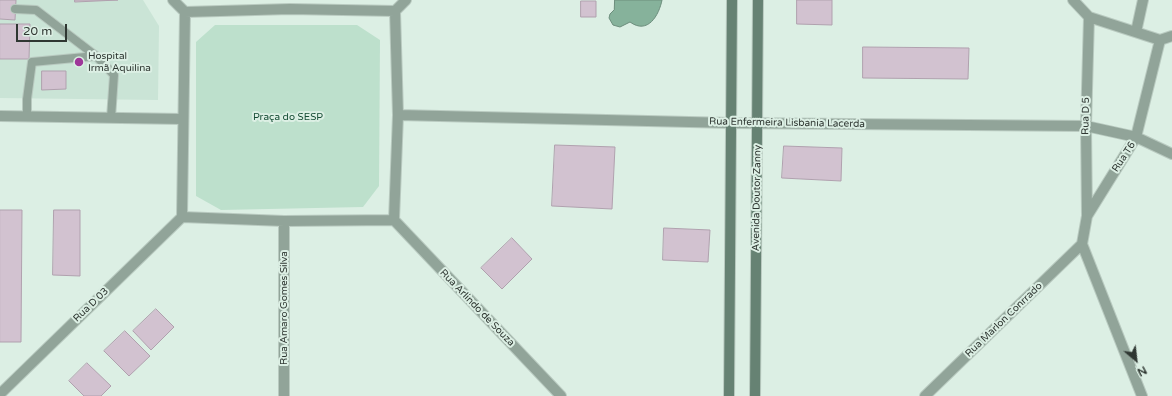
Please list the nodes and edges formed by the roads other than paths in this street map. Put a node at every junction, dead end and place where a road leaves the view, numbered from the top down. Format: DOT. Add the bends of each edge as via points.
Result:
graph roads {
  1 [pos="173,0"];
  2 [pos="406,0"];
  3 [pos="732,0"];
  4 [pos="758,0"];
  5 [pos="1073,0"];
  6 [pos="1143,0"];
  7 [pos="290,5"];
  8 [pos="15,9"];
  9 [pos="395,11"];
  10 [pos="185,12"];
  11 [pos="1089,17"];
  12 [pos="1136,32"];
  13 [pos="1172,36"];
  14 [pos="1160,40"];
  15 [pos="96,56"];
  16 [pos="398,115"];
  17 [pos="0,116"];
  18 [pos="27,117"];
  19 [pos="111,118"];
  20 [pos="182,119"];
  21 [pos="731,123"];
  22 [pos="758,123"];
  23 [pos="1086,126"];
  24 [pos="1136,137"];
  25 [pos="1172,154"];
  26 [pos="1086,216"];
  27 [pos="182,217"];
  28 [pos="394,220"];
  29 [pos="284,221"];
  30 [pos="1082,244"];
  31 [pos="0,394"];
  32 [pos="284,396"];
  33 [pos="561,396"];
  34 [pos="729,396"];
  35 [pos="755,396"];
  36 [pos="925,396"];
  37 [pos="1142,396"];
  1 -- 10 [label="street"];
  2 -- 9 [label="street"];
  3 -- 21 [label="street"];
  4 -- 22 [label="street, Avenida Doutor Zanny"];
  5 -- 11 [label="street"];
  6 -- 12 [label="street"];
  7 -- 9 [label="street"];
  7 -- 10 [label="street"];
  8 -- 15 [label="lane" via="36,10"];
  9 -- 16 [label="street"];
  10 -- 20 [label="street"];
  11 -- 12 [label="street"];
  11 -- 23 [label="street, Rua D 5"];
  12 -- 14 [label="street"];
  13 -- 14 [label="street"];
  14 -- 24 [label="street, Rua T6"];
  15 -- 18 [label="lane" via="32,62"];
  15 -- 19 [label="lane" via="114,75"];
  16 -- 21 [label="street, Rua Enfermeira Lisbania Lacerda"];
  16 -- 28 [label="street"];
  17 -- 18 [label="street"];
  18 -- 19 [label="street"];
  19 -- 20 [label="street"];
  20 -- 27 [label="street"];
  21 -- 22 [label="street, Rua Enfermeira Lisbania Lacerda"];
  21 -- 34 [label="street"];
  22 -- 23 [label="street, Rua Enfermeira Lisbania Lacerda"];
  22 -- 35 [label="street, Avenida Doutor Zanny"];
  23 -- 24 [label="street, Rua Enfermeira Lisbania Lacerda"];
  23 -- 26 [label="street, Rua D 5"];
  24 -- 25 [label="street, Rua Enfermeira Lisbania Lacerda"];
  24 -- 26 [label="street, Rua T6"];
  26 -- 30 [label="street, Rua T6"];
  27 -- 29 [label="street"];
  27 -- 31 [label="street, Rua D 03"];
  28 -- 29 [label="street"];
  28 -- 33 [label="street, Rua Arlindo de Souza"];
  29 -- 32 [label="street, Rua Amaro Gomes Silva"];
  30 -- 36 [label="street, Rua Marlon Conrrado"];
  30 -- 37 [label="street"];
}
